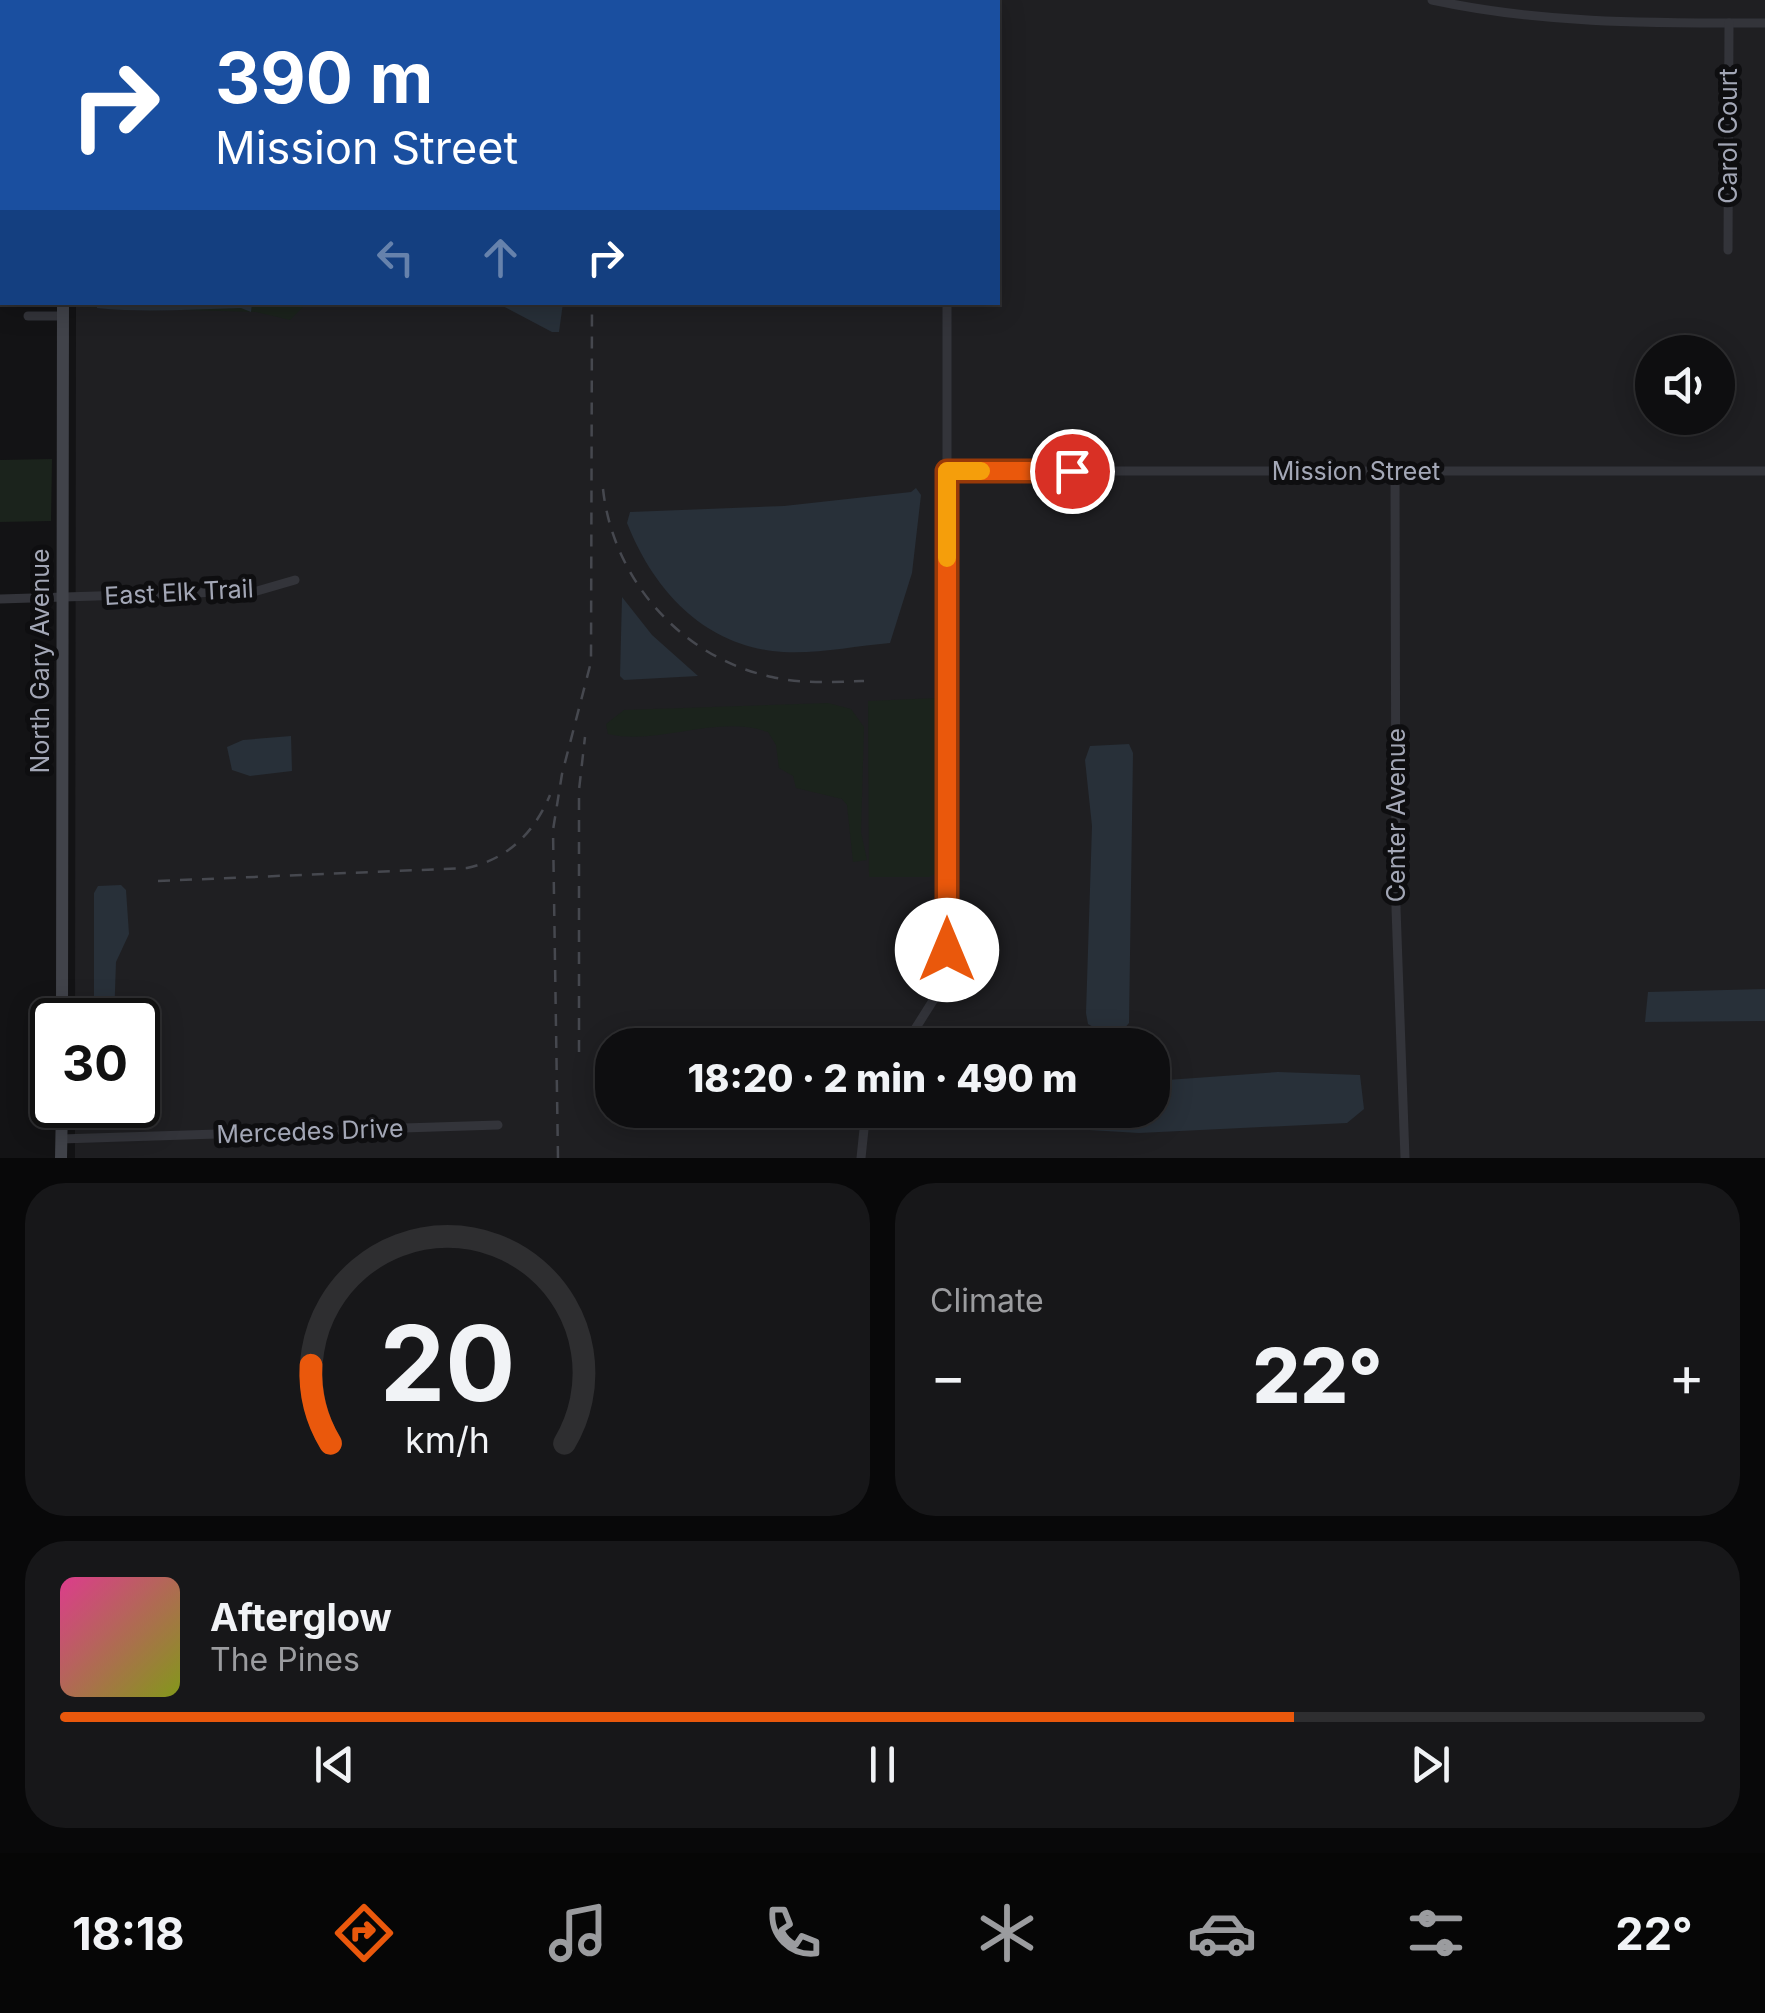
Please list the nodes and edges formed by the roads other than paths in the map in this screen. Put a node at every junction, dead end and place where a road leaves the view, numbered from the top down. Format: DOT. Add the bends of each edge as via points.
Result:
graph roads {
  1 [pos="1432,0"];
  2 [pos="1728,23"];
  3 [pos="1765,23"];
  4 [pos="1728,250"];
  5 [pos="947,305"];
  6 [pos="63,309"];
  7 [pos="28,316"];
  8 [pos="947,471"];
  9 [pos="1395,471"];
  10 [pos="1765,471"];
  11 [pos="295,580"];
  12 [pos="63,598"];
  13 [pos="0,599"];
  14 [pos="62,998"];
  15 [pos="916,1028"];
  16 [pos="498,1125"];
  17 [pos="62,1128"];
  18 [pos="864,1128"];
  19 [pos="62,1139"];
  20 [pos="62,1158"];
  21 [pos="860,1158"];
  22 [pos="1405,1158"];
  1 -- 2 [label="street" via="1572,21"];
  2 -- 3 [label="street"];
  2 -- 4 [label="street, Carol Court"];
  5 -- 8 [label="street"];
  6 -- 7 [label="street"];
  6 -- 12 [label="street, North Gary Avenue"];
  8 -- 9 [label="street, Mission Street"];
  8 -- 15 [label="street" via="947,950 934,999"];
  9 -- 10 [label="street, Mission Street"];
  9 -- 22 [label="street, Center Avenue" via="1396,908"];
  11 -- 12 [label="street, East Elk Trail" via="256,591"];
  12 -- 13 [label="street, East Elk Trail"];
  12 -- 14 [label="street, North Gary Avenue"];
  16 -- 19 [label="street, Mercedes Drive"];
  17 -- 19 [label="street"];
  18 -- 21 [label="street"];
  19 -- 20 [label="street"];
}
